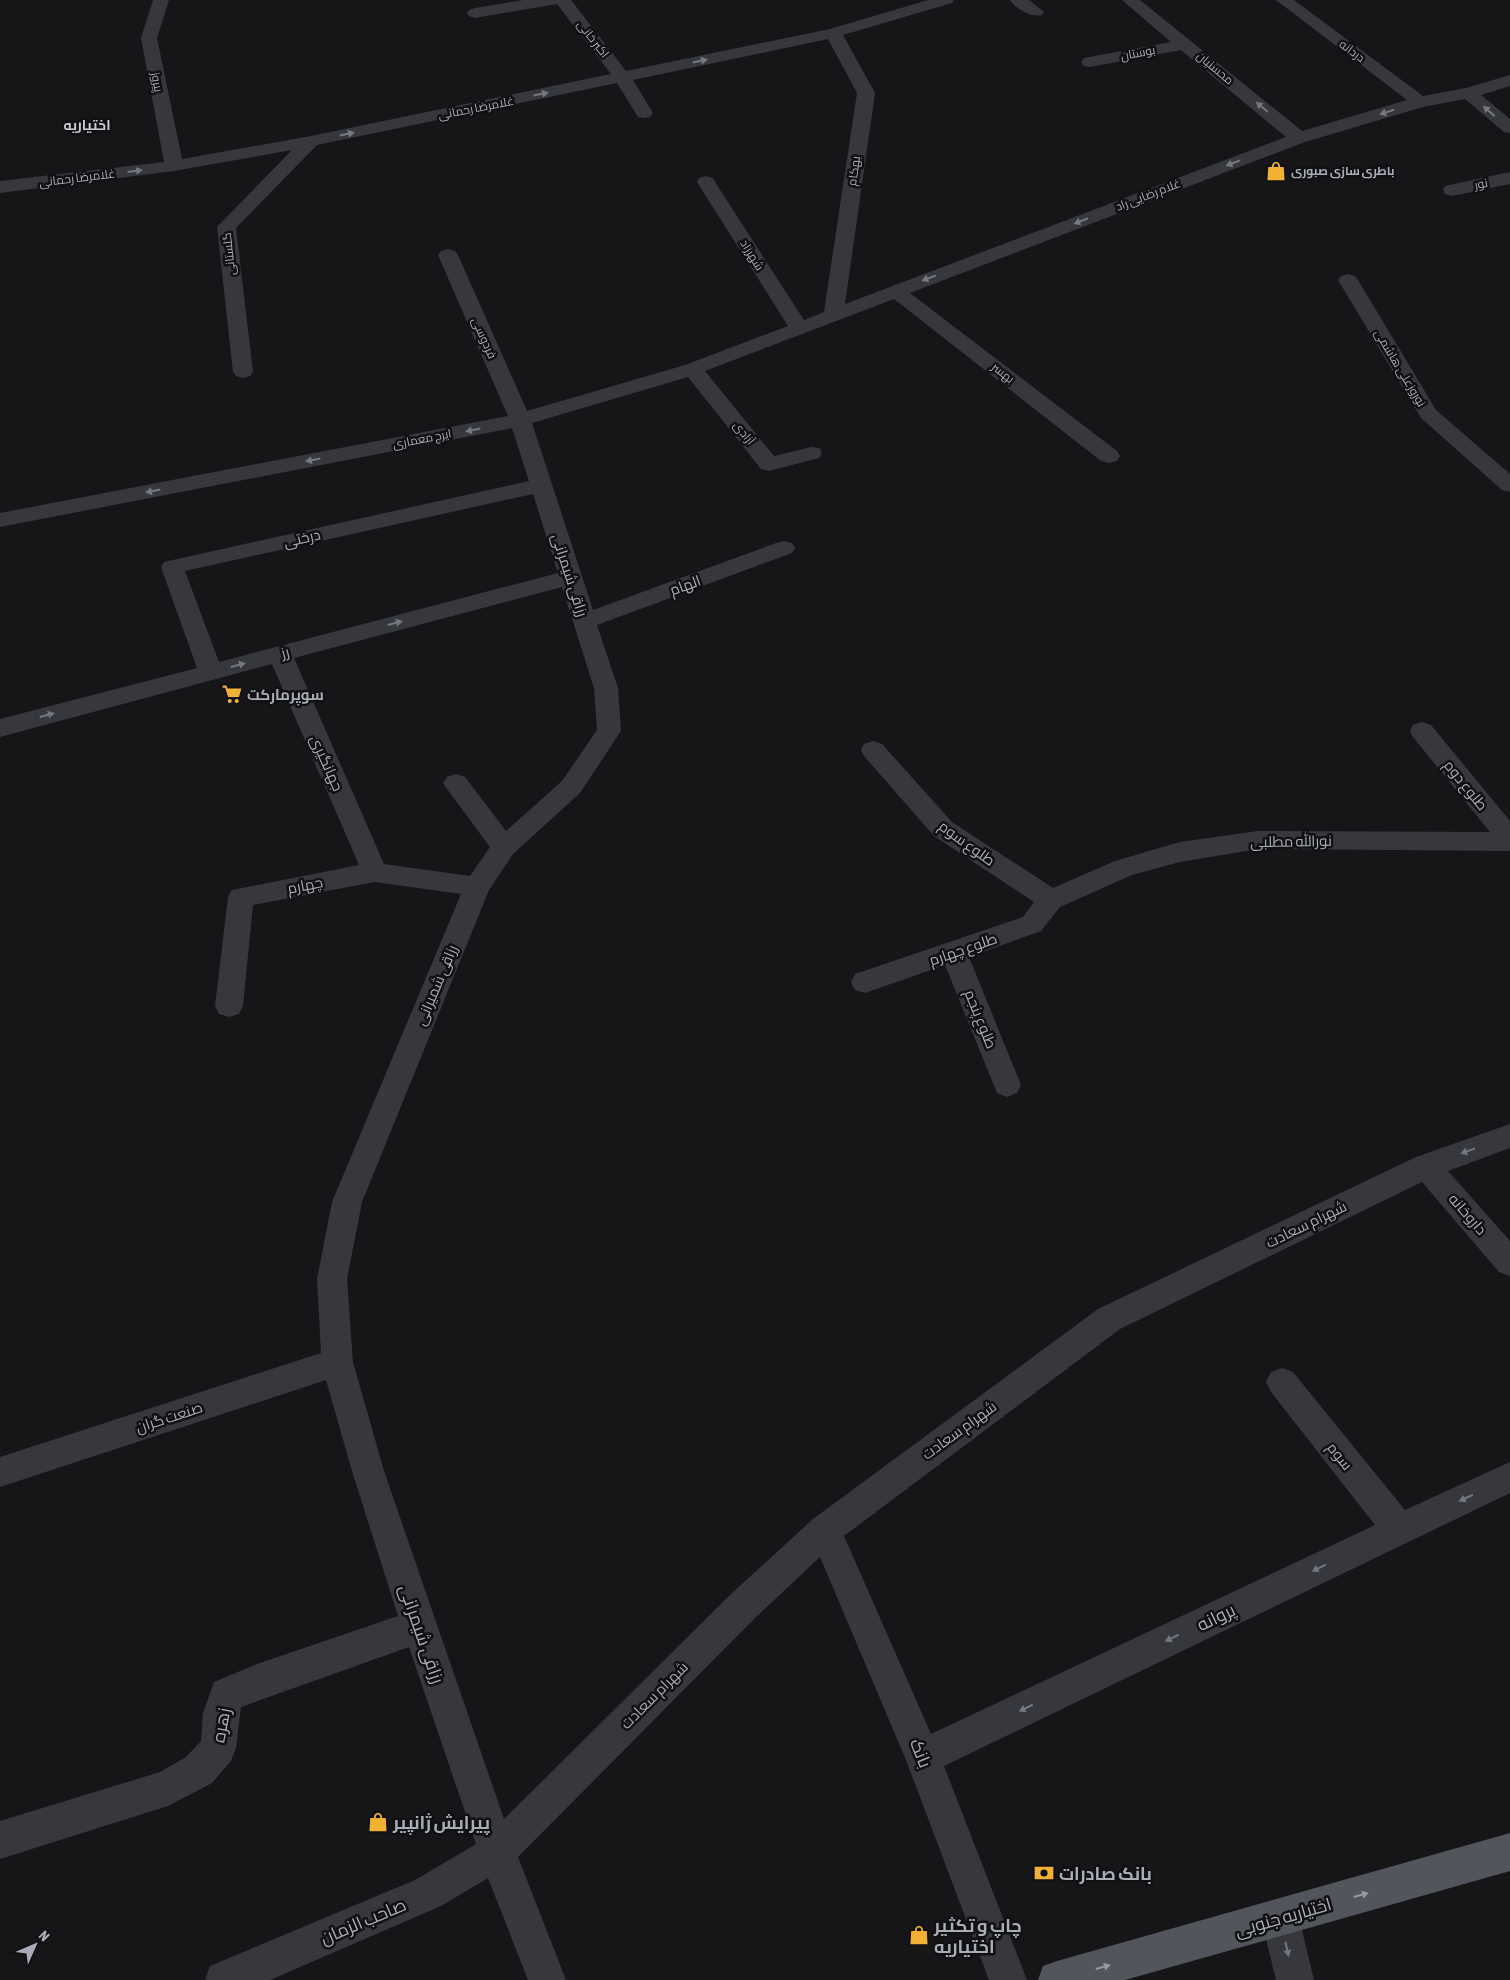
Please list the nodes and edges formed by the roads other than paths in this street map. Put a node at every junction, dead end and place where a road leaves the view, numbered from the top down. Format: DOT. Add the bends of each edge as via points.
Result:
graph roads {
  1 [pos="161,0"];
  2 [pos="553,0"];
  3 [pos="562,0"];
  4 [pos="946,0"];
  5 [pos="1018,0"];
  6 [pos="1130,0"];
  7 [pos="1284,0"];
  8 [pos="1036,12"];
  9 [pos="475,13"];
  10 [pos="833,33"];
  11 [pos="1186,44"];
  12 [pos="1090,62"];
  13 [pos="623,78"];
  14 [pos="1510,80"];
  15 [pos="1469,93"];
  16 [pos="1420,102"];
  17 [pos="644,113"];
  18 [pos="1510,128"];
  19 [pos="1299,138"];
  20 [pos="311,141"];
  21 [pos="174,166"];
  22 [pos="1510,178"];
  23 [pos="706,182"];
  24 [pos="0,187"];
  25 [pos="1452,190"];
  26 [pos="448,255"];
  27 [pos="1348,280"];
  28 [pos="896,291"];
  29 [pos="833,315"];
  30 [pos="798,328"];
  31 [pos="692,369"];
  32 [pos="243,372"];
  33 [pos="520,420"];
  34 [pos="810,453"];
  35 [pos="1109,456"];
  36 [pos="541,485"];
  37 [pos="1510,485"];
  38 [pos="0,520"];
  39 [pos="784,548"];
  40 [pos="570,577"];
  41 [pos="585,621"];
  42 [pos="280,654"];
  43 [pos="210,672"];
  44 [pos="0,728"];
  45 [pos="609,731"];
  46 [pos="1422,731"];
  47 [pos="873,750"];
  48 [pos="456,783"];
  49 [pos="1510,841"];
  50 [pos="504,847"];
  51 [pos="375,872"];
  52 [pos="478,887"];
  53 [pos="1051,900"];
  54 [pos="954,953"];
  55 [pos="865,982"];
  56 [pos="228,1006"];
  57 [pos="1007,1085"];
  58 [pos="1510,1136"];
  59 [pos="1426,1166"];
  60 [pos="1510,1263"];
  61 [pos="332,1279"];
  62 [pos="337,1362"];
  63 [pos="1282,1382"];
  64 [pos="0,1472"];
  65 [pos="1510,1477"];
  66 [pos="824,1530"];
  67 [pos="1399,1530"];
  68 [pos="418,1626"];
  69 [pos="923,1757"];
  70 [pos="0,1840"];
  71 [pos="497,1852"];
  72 [pos="1510,1852"];
  73 [pos="1280,1918"];
  74 [pos="224,1980"];
  75 [pos="547,1980"];
  76 [pos="1008,1980"];
  77 [pos="1056,1980"];
  78 [pos="1294,1980"];
  1 -- 21 [label="street, پیروز" via="149,38"];
  2 -- 9 [label="street"];
  3 -- 13 [label="street, اکبر خانی"];
  4 -- 10 [label="street, غلامرضا رحمانی"];
  5 -- 8 [label="street"];
  6 -- 11 [label="street, محسنیان"];
  7 -- 16 [label="street, دردانه"];
  13 -- 10 [label="street, غلامرضا رحمانی, one-way"];
  10 -- 29 [label="street, بهکام" via="866,93"];
  11 -- 12 [label="street, بوستان"];
  19 -- 11 [label="street, محسنیان, one-way"];
  13 -- 17 [label="street, اکبر خانی"];
  20 -- 13 [label="street, غلامرضا رحمانی, one-way"];
  14 -- 15 [label="street, غلام رضایی راد"];
  15 -- 16 [label="street, غلام رضایی راد"];
  18 -- 15 [label="street, one-way"];
  16 -- 19 [label="street, غلام رضایی راد, one-way"];
  19 -- 28 [label="street, غلام رضایی راد, one-way"];
  20 -- 21 [label="street, غلامرضا رحمانی"];
  20 -- 32 [label="street, گلستانی" via="226,228"];
  24 -- 21 [label="street, غلامرضا رحمانی, one-way"];
  22 -- 25 [label="street, نور"];
  23 -- 30 [label="street, شهرزاد"];
  26 -- 33 [label="street, فردوسی"];
  27 -- 37 [label="street, نوروزعلی هاشمی" via="1428,414"];
  28 -- 29 [label="street, غلام رضایی راد"];
  28 -- 35 [label="street, بهسر"];
  29 -- 30 [label="street, ایرج معماری"];
  30 -- 31 [label="street, ایرج معماری"];
  31 -- 33 [label="street, ایرج معماری"];
  31 -- 34 [label="street, آزادی" via="769,464"];
  33 -- 36 [label="street, رزاقی شیمرانی"];
  33 -- 38 [label="street, ایرج معماری, one-way"];
  36 -- 40 [label="street, رزاقی شیمرانی"];
  36 -- 43 [label="street, درختی" via="172,567"];
  39 -- 41 [label="street, الهام"];
  40 -- 41 [label="street, رزاقی شیمرانی"];
  42 -- 40 [label="street, رز, one-way"];
  41 -- 45 [label="street, رزاقی شیمرانی" via="606,688"];
  43 -- 42 [label="street, رز, one-way"];
  42 -- 51 [label="street, جهانگیری"];
  44 -- 43 [label="street, رز, one-way"];
  45 -- 50 [label="street, رزاقی شمیرانی" via="571,787"];
  46 -- 49 [label="street, طلوع دوم"];
  47 -- 53 [label="street, طلوع سوم" via="943,828"];
  48 -- 50 [label="street"];
  49 -- 53 [label="street, نورالله مطلبی" via="1258,840 1180,852 1124,868"];
  50 -- 52 [label="street, رزاقی شمیرانی"];
  51 -- 52 [label="street, چهارم"];
  51 -- 56 [label="street, چهارم" via="241,897"];
  52 -- 61 [label="street, رزاقی شمیرانی" via="347,1202"];
  53 -- 54 [label="street, طلوع چهارم" via="1032,924"];
  54 -- 55 [label="street, طلوع چهارم"];
  54 -- 57 [label="street, طلوع پنجم"];
  58 -- 59 [label="street, شهرام سعادت, one-way"];
  59 -- 60 [label="street, داروخانه"];
  59 -- 66 [label="street, شهرام سعادت" via="1110,1319"];
  61 -- 62 [label="street, رزاقی شیمرانی"];
  62 -- 64 [label="street, صنعت گران"];
  62 -- 68 [label="street, رزاقی شیمرانی"];
  63 -- 67 [label="street, سوم"];
  65 -- 67 [label="street, پروانه, one-way"];
  66 -- 69 [label="street, بانک"];
  66 -- 71 [label="street, شهرام سعادت" via="743,1606"];
  67 -- 69 [label="street, پروانه, one-way"];
  68 -- 70 [label="street, زهره" via="227,1695 221,1713 218,1748 199,1770 168,1788"];
  68 -- 71 [label="street, رزاقی شیمرانی"];
  69 -- 76 [label="street, بانک"];
  71 -- 74 [label="street, صاحب الزمان" via="428,1893"];
  71 -- 75 [label="street, رزاقی شیمرانی"];
  73 -- 72 [label="main road, اختیاریه جنوبی, one-way"];
  77 -- 73 [label="main road, اختیاریه جنوبی, one-way"];
  73 -- 78 [label="street, one-way"];
}
